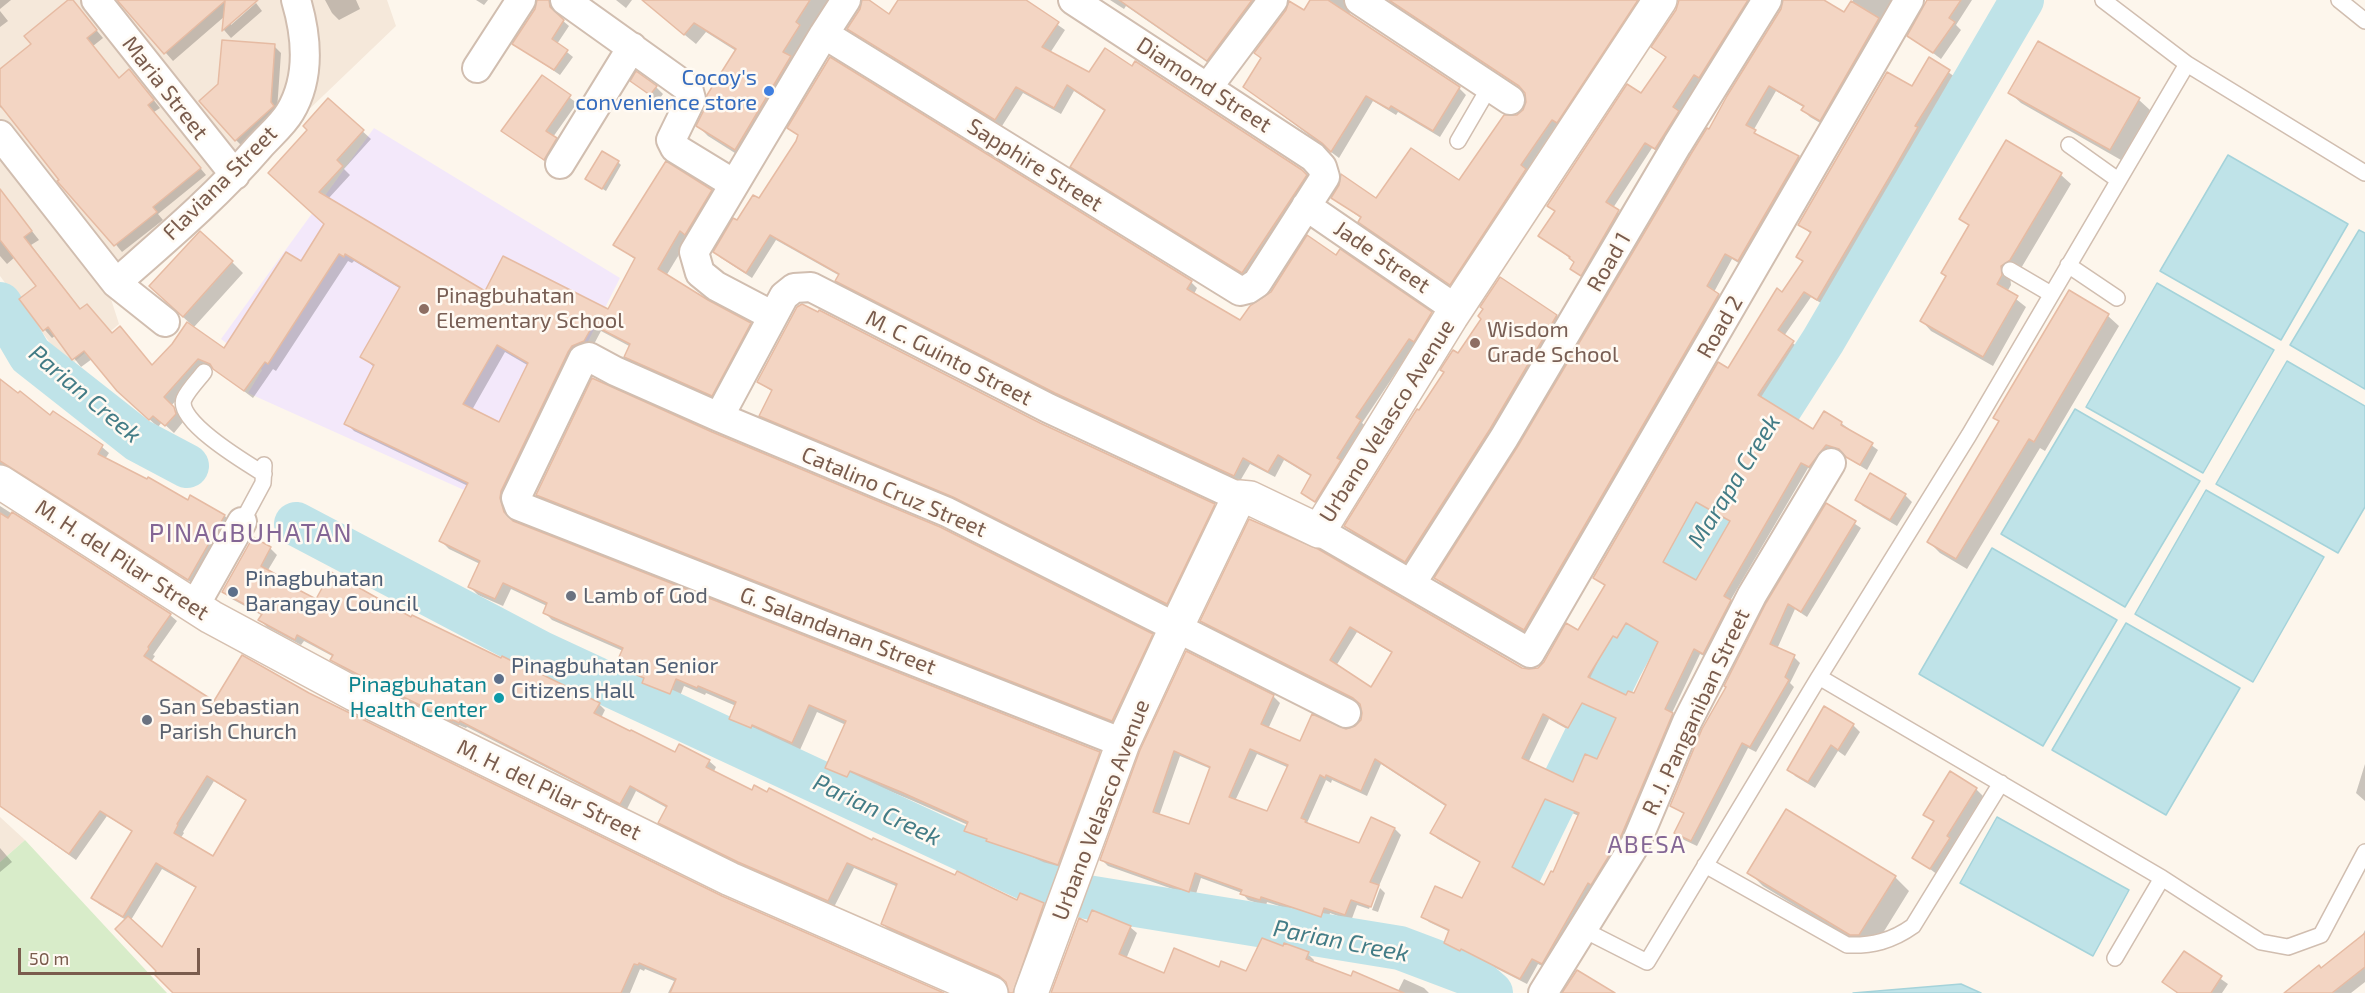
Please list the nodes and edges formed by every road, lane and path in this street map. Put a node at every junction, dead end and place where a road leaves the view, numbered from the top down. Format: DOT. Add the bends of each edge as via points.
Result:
graph roads {
  1 [pos="96,0"];
  2 [pos="296,0"];
  3 [pos="521,0"];
  4 [pos="565,0"];
  5 [pos="846,0"];
  6 [pos="1073,0"];
  7 [pos="1359,0"];
  8 [pos="1660,0"];
  9 [pos="1767,0"];
  10 [pos="1909,0"];
  11 [pos="2103,0"];
  12 [pos="2339,0"];
  13 [pos="1266,10"];
  14 [pos="2365,21"];
  15 [pos="824,34"];
  16 [pos="632,47"];
  17 [pos="2187,64"];
  18 [pos="477,68"];
  19 [pos="1208,87"];
  20 [pos="1500,93"];
  21 [pos="0,135"];
  22 [pos="1458,141"];
  23 [pos="2069,146"];
  24 [pos="560,164"];
  25 [pos="2365,173"];
  26 [pos="235,175"];
  27 [pos="2118,180"];
  28 [pos="734,184"];
  29 [pos="1306,206"];
  30 [pos="2068,265"];
  31 [pos="2010,270"];
  32 [pos="116,283"];
  33 [pos="2051,294"];
  34 [pos="2117,298"];
  35 [pos="1456,309"];
  36 [pos="773,316"];
  37 [pos="165,322"];
  38 [pos="204,372"];
  39 [pos="719,417"];
  40 [pos="1831,463"];
  41 [pos="0,482"];
  42 [pos="1239,497"];
  43 [pos="519,506"];
  44 [pos="242,522"];
  45 [pos="1319,531"];
  46 [pos="1410,584"];
  47 [pos="194,607"];
  48 [pos="1177,626"];
  49 [pos="1819,677"];
  50 [pos="1346,713"];
  51 [pos="1123,743"];
  52 [pos="2001,783"];
  53 [pos="2365,852"];
  54 [pos="1705,865"];
  55 [pos="2162,878"];
  56 [pos="1582,929"];
  57 [pos="2115,958"];
  58 [pos="991,993"];
  59 [pos="1031,993"];
  60 [pos="1543,993"];
  1 -- 26 [label="street, Maria Street"];
  2 -- 26 [label="street, Flaviana Street" via="306,48 298,93 290,112"];
  3 -- 18 [label="street"];
  4 -- 16 [label="street"];
  5 -- 15 [label="street"];
  6 -- 19 [label="street, Diamond Street"];
  7 -- 20 [label="street"];
  8 -- 35 [label="main road, Urbano Velasco Avenue"];
  9 -- 46 [label="street, Road 1" via="1504,438"];
  10 -- 46 [label="street, Road 2" via="1530,653"];
  11 -- 17 [label="lane"];
  12 -- 14 [label="lane"];
  13 -- 19 [label="street"];
  15 -- 28 [label="street"];
  15 -- 29 [label="street, Sapphire Street" via="1240,291 1257,283"];
  16 -- 24 [label="street"];
  16 -- 28 [label="street" via="691,91 671,141 674,146"];
  17 -- 25 [label="lane"];
  17 -- 27 [label="lane"];
  19 -- 29 [label="street, Diamond Street" via="1313,157 1322,167 1325,177"];
  20 -- 22 [label="lane"];
  21 -- 32 [label="street"];
  23 -- 27 [label="lane"];
  26 -- 32 [label="street, Flaviana Street"];
  27 -- 30 [label="lane"];
  28 -- 36 [label="street" via="696,245 696,266 716,286"];
  29 -- 35 [label="street, Jade Street"];
  30 -- 33 [label="lane"];
  30 -- 34 [label="lane"];
  31 -- 33 [label="lane"];
  32 -- 37 [label="street"];
  33 -- 49 [label="lane" via="1970,435"];
  35 -- 45 [label="main road, Urbano Velasco Avenue"];
  36 -- 39 [label="street, M. C. Guinto Street"];
  36 -- 42 [label="street, M. C. Guinto Street" via="784,296 794,288 811,287 1048,408"];
  38 -- 44 [label="lane" via="184,399 188,415 208,438 264,468 263,483"];
  39 -- 43 [label="street, Catalino Cruz Street" via="585,358 516,498"];
  39 -- 48 [label="street, Catalino Cruz Street" via="948,512"];
  40 -- 56 [label="street, R. J. Panganiban Street" via="1752,595 1687,722 1636,843"];
  41 -- 47 [label="main road, M. H. del Pilar Street"];
  42 -- 45 [label="main road, Urbano Velasco Avenue" via="1250,498"];
  42 -- 48 [label="main road, Urbano Velasco Avenue"];
  43 -- 51 [label="street, G. Salandanan Street"];
  44 -- 47 [label="street"];
  45 -- 46 [label="street"];
  47 -- 58 [label="main road, M. H. del Pilar Street" via="354,694 580,807 730,879"];
  48 -- 50 [label="street, Catalino Cruz Street"];
  48 -- 51 [label="main road, Urbano Velasco Avenue"];
  49 -- 52 [label="lane"];
  49 -- 54 [label="lane"];
  51 -- 59 [label="main road, Urbano Velasco Avenue"];
  52 -- 54 [label="lane" via="1913,926 1890,940 1847,945"];
  52 -- 55 [label="lane"];
  53 -- 55 [label="lane" via="2321,935 2288,947 2261,942"];
  54 -- 56 [label="lane" via="1647,962"];
  55 -- 57 [label="lane"];
  56 -- 60 [label="street, R. J. Panganiban Street"];
}
